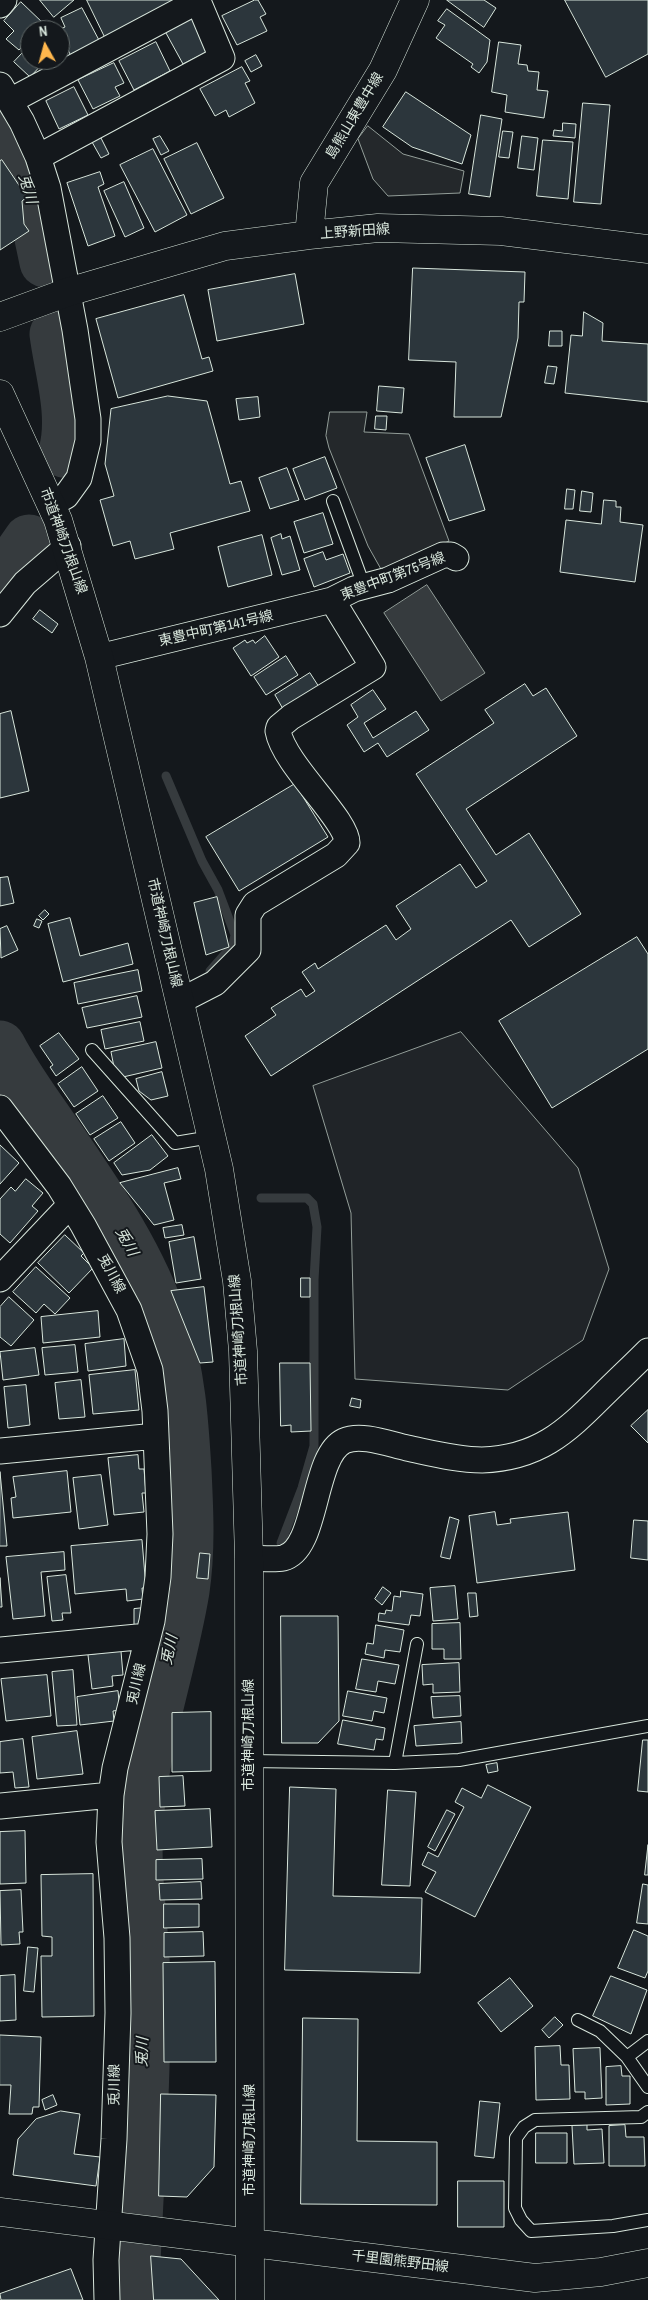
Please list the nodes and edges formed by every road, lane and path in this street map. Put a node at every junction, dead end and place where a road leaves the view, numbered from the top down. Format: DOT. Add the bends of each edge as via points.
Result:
graph roads {
  1 [pos="4,0"];
  2 [pos="415,0"];
  3 [pos="0,5"];
  4 [pos="5,93"];
  5 [pos="38,157"];
  6 [pos="309,235"];
  7 [pos="648,249"];
  8 [pos="68,292"];
  9 [pos="0,317"];
  10 [pos="0,394"];
  11 [pos="333,501"];
  12 [pos="52,504"];
  13 [pos="68,546"];
  14 [pos="456,558"];
  15 [pos="364,586"];
  16 [pos="332,600"];
  17 [pos="0,614"];
  18 [pos="99,657"];
  19 [pos="180,1001"];
  20 [pos="92,1050"];
  21 [pos="0,1108"];
  22 [pos="211,1137"];
  23 [pos="70,1204"];
  24 [pos="0,1279"];
  25 [pos="648,1351"];
  26 [pos="156,1436"];
  27 [pos="0,1451"];
  28 [pos="249,1558"];
  29 [pos="148,1636"];
  30 [pos="417,1644"];
  31 [pos="0,1650"];
  32 [pos="648,1726"];
  33 [pos="249,1761"];
  34 [pos="394,1763"];
  35 [pos="111,1795"];
  36 [pos="0,1806"];
  37 [pos="578,2020"];
  38 [pos="648,2041"];
  39 [pos="627,2057"];
  40 [pos="648,2088"];
  41 [pos="648,2112"];
  42 [pos="0,2212"];
  43 [pos="648,2220"];
  44 [pos="114,2226"];
  45 [pos="250,2244"];
  46 [pos="648,2262"];
  47 [pos="107,2300"];
  48 [pos="250,2300"];
  1 -- 3 [label="street"];
  2 -- 6 [label="street, 島熊山東豊中線" via="383,70 314,183"];
  4 -- 5 [label="street"];
  4 -- 5 [label="street" via="198,1 222,58"];
  5 -- 8 [label="street" via="48,188"];
  6 -- 7 [label="street, 上野新田線" via="378,228 501,231"];
  6 -- 8 [label="street, 上野新田線" via="225,246"];
  8 -- 9 [label="street, 上野新田線"];
  8 -- 12 [label="street" via="90,427 79,478 66,496"];
  10 -- 12 [label="street, 市道神崎刀根山線"];
  11 -- 15 [label="lane"];
  12 -- 13 [label="street, 市道神崎刀根山線"];
  13 -- 17 [label="street" via="25,583"];
  13 -- 18 [label="street, 市道神崎刀根山線"];
  14 -- 15 [label="street, 東豊中町第75号線" via="443,555 388,580"];
  15 -- 16 [label="street, 東豊中町第75号線"];
  16 -- 18 [label="street, 東豊中町第141号線"];
  16 -- 19 [label="street, 東豊中町第75号線" via="372,667 291,717 278,731 282,744 305,780 344,830 347,843 336,854 255,904 248,916 248,950 215,983"];
  18 -- 19 [label="street, 市道神崎刀根山線"];
  19 -- 22 [label="street, 市道神崎刀根山線"];
  20 -- 22 [label="lane" via="175,1143"];
  21 -- 23 [label="street, 兎川線"];
  22 -- 28 [label="street, 市道神崎刀根山線" via="231,1237 241,1315"];
  23 -- 24 [label="street"];
  23 -- 26 [label="street, 兎川線" via="136,1325 150,1370"];
  25 -- 28 [label="street" via="568,1430 541,1447 521,1453 475,1460 364,1439 345,1440 328,1458 296,1550 283,1558"];
  26 -- 27 [label="street"];
  26 -- 29 [label="street, 兎川線" via="160,1555"];
  28 -- 33 [label="street, 市道神崎刀根山線"];
  29 -- 31 [label="street"];
  29 -- 35 [label="street, 兎川線"];
  30 -- 34 [label="lane"];
  32 -- 34 [label="lane" via="459,1760"];
  33 -- 34 [label="lane"];
  33 -- 45 [label="street, 市道神崎刀根山線"];
  35 -- 36 [label="street"];
  35 -- 44 [label="street, 兎川線" via="109,1842 117,1944 118,2013"];
  37 -- 39 [label="lane" via="600,2031"];
  38 -- 39 [label="lane"];
  39 -- 40 [label="lane"];
  41 -- 43 [label="lane" via="641,2117 535,2120 524,2126 516,2138 515,2208 531,2230 613,2226"];
  42 -- 44 [label="street"];
  44 -- 45 [label="street, 千里園熊野田線"];
  44 -- 47 [label="street, 兎川線"];
  45 -- 46 [label="street, 千里園熊野田線" via="535,2278 601,2272"];
  45 -- 48 [label="street, 市道神崎刀根山線"];
}
